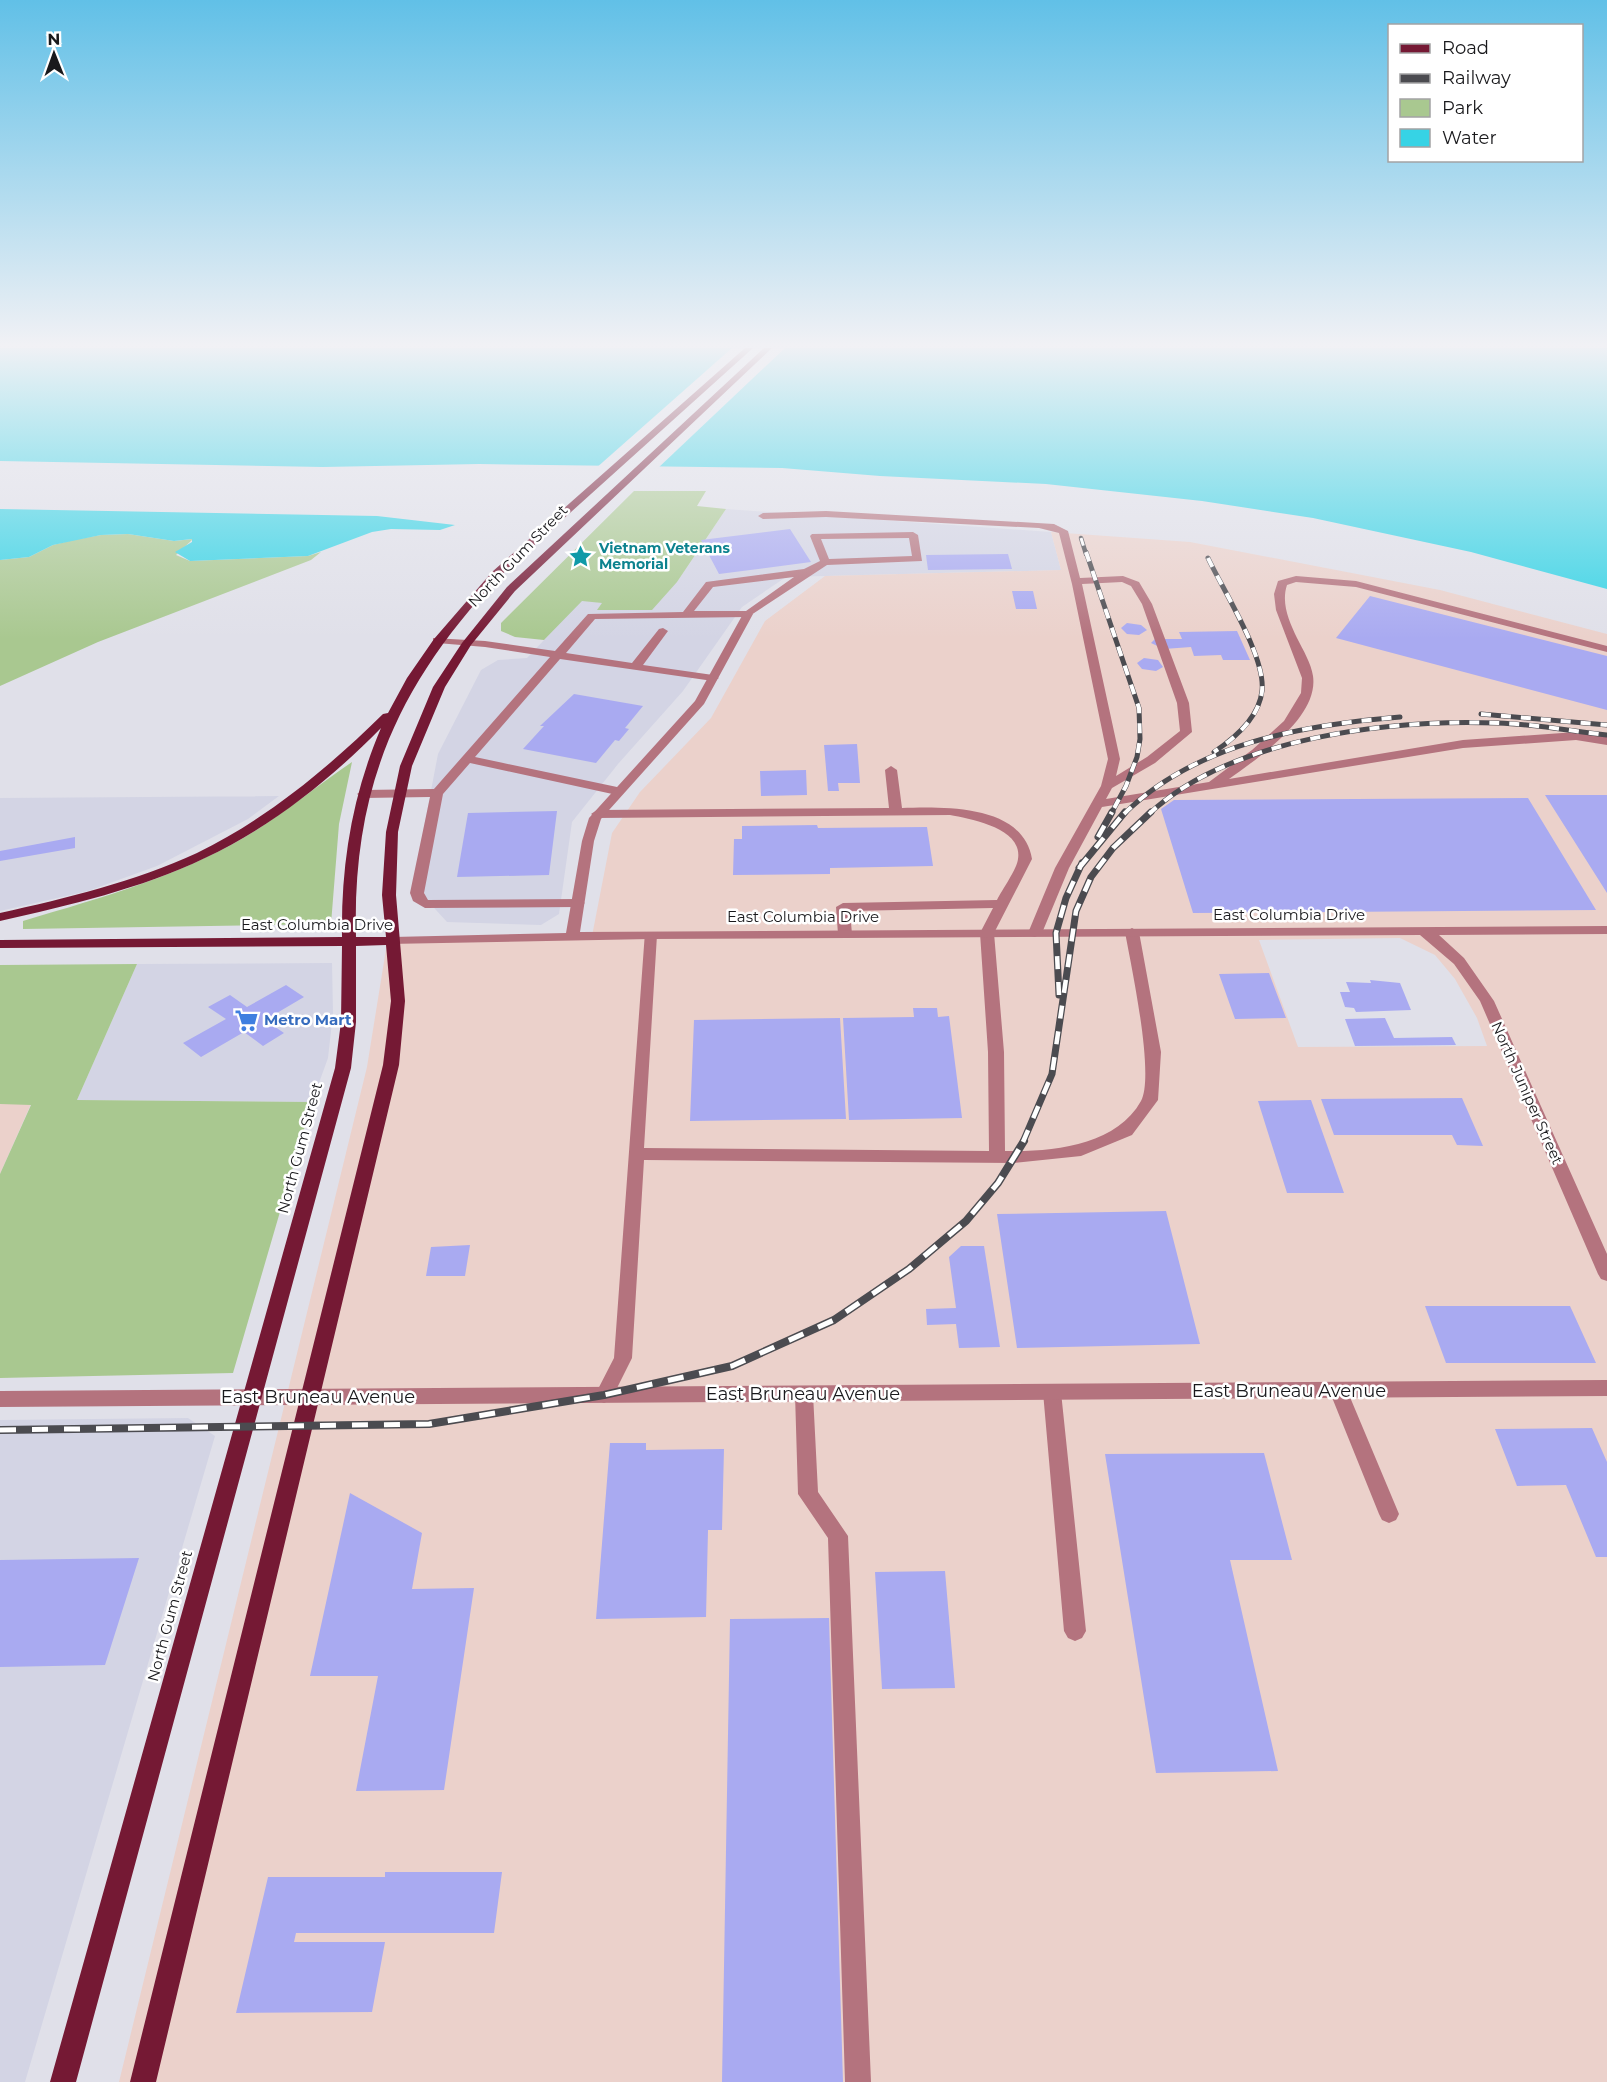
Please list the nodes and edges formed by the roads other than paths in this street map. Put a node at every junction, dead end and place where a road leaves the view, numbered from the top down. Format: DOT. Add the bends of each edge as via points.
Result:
graph roads {
  1 [pos="641,445"];
  2 [pos="662,445"];
  3 [pos="763,516"];
  4 [pos="825,562"];
  5 [pos="807,572"];
  6 [pos="1076,581"];
  7 [pos="748,614"];
  8 [pos="686,615"];
  9 [pos="663,631"];
  10 [pos="437,640"];
  11 [pos="467,643"];
  12 [pos="1607,649"];
  13 [pos="560,655"];
  14 [pos="635,667"];
  15 [pos="713,678"];
  16 [pos="396,707"];
  17 [pos="1607,740"];
  18 [pos="467,759"];
  19 [pos="891,770"];
  20 [pos="1213,785"];
  21 [pos="1107,786"];
  22 [pos="618,791"];
  23 [pos="399,793"];
  24 [pos="437,793"];
  25 [pos="363,794"];
  26 [pos="1098,804"];
  27 [pos="896,811"];
  28 [pos="597,814"];
  29 [pos="578,903"];
  30 [pos="1001,904"];
  31 [pos="0,917"];
  32 [pos="1422,930"];
  33 [pos="1607,930"];
  34 [pos="1132,932"];
  35 [pos="987,933"];
  36 [pos="1035,933"];
  37 [pos="845,934"];
  38 [pos="573,935"];
  39 [pos="650,935"];
  40 [pos="393,941"];
  41 [pos="350,942"];
  42 [pos="0,944"];
  43 [pos="637,1154"];
  44 [pos="997,1157"];
  45 [pos="1607,1274"];
  46 [pos="1607,1388"];
  47 [pos="1338,1390"];
  48 [pos="1052,1392"];
  49 [pos="804,1394"];
  50 [pos="604,1395"];
  51 [pos="311,1397"];
  52 [pos="253,1398"];
  53 [pos="0,1400"];
  54 [pos="1389,1514"];
  55 [pos="1075,1630"];
  56 [pos="63,2082"];
  57 [pos="143,2082"];
  58 [pos="858,2082"];
  1 -- 10 [label="main road, North Gum Street" via="480,590"];
  2 -- 11 [label="main road, North Gum Street" via="512,589"];
  3 -- 6 [label="street" via="826,514 1054,527 1063,531"];
  4 -- 4 [label="street" via="814,536 914,535 918,560"];
  4 -- 5 [label="street"];
  5 -- 7 [label="street"];
  5 -- 8 [label="street" via="719,580 710,584"];
  6 -- 21 [label="street" via="1113,752"];
  6 -- 21 [label="street" via="1123,579 1135,584 1147,604 1183,703 1186,732 1151,760"];
  7 -- 8 [label="street"];
  7 -- 15 [label="street"];
  8 -- 13 [label="street" via="592,616"];
  9 -- 14 [label="street"];
  10 -- 11 [label="street"];
  10 -- 16 [label="main road, North Gum Street"];
  11 -- 13 [label="street"];
  11 -- 23 [label="main road, North Gum Street" via="421,725"];
  12 -- 20 [label="street" via="1356,584 1296,579 1282,583 1277,594 1308,679 1306,695 1279,734"];
  13 -- 14 [label="street"];
  13 -- 18 [label="street"];
  14 -- 15 [label="street"];
  15 -- 22 [label="street" via="695,708"];
  16 -- 25 [label="main road, North Gum Street"];
  16 -- 31 [label="main road" via="318,779 215,848 111,890"];
  17 -- 20 [label="street" via="1576,736 1463,744"];
  18 -- 22 [label="street"];
  18 -- 24 [label="street"];
  19 -- 27 [label="street"];
  20 -- 26 [label="street"];
  21 -- 26 [label="street"];
  22 -- 28 [label="street"];
  23 -- 24 [label="street"];
  23 -- 25 [label="street"];
  23 -- 40 [label="main road, North Gum Street" via="388,878"];
  24 -- 29 [label="street" via="417,893 425,904"];
  25 -- 41 [label="main road, North Gum Street" via="351,868"];
  26 -- 36 [label="street" via="1062,868"];
  27 -- 28 [label="street"];
  27 -- 30 [label="street" via="971,815 1017,835 1025,859"];
  28 -- 29 [label="street" via="588,841"];
  29 -- 38 [label="street"];
  30 -- 35 [label="street"];
  30 -- 37 [label="street" via="843,907"];
  32 -- 33 [label="street, East Columbia Drive"];
  32 -- 34 [label="street, East Columbia Drive"];
  32 -- 45 [label="street, North Juniper Street" via="1452,952 1469,971 1486,1001"];
  34 -- 36 [label="street, East Columbia Drive"];
  34 -- 44 [label="street" via="1154,1052 1150,1100 1126,1131 1082,1150"];
  35 -- 36 [label="street, East Columbia Drive"];
  35 -- 37 [label="street, East Columbia Drive"];
  35 -- 44 [label="street" via="996,1052"];
  37 -- 39 [label="street, East Columbia Drive"];
  38 -- 39 [label="street, East Columbia Drive"];
  38 -- 40 [label="street, East Columbia Drive"];
  39 -- 43 [label="street"];
  40 -- 41 [label="main road, East Columbia Drive"];
  40 -- 51 [label="main road, North Gum Street" via="398,1001 391,1065"];
  41 -- 42 [label="main road, East Columbia Drive"];
  41 -- 52 [label="main road, North Gum Street" via="351,1005 343,1068"];
  43 -- 44 [label="street"];
  43 -- 50 [label="street" via="624,1358"];
  46 -- 47 [label="street, East Bruneau Avenue"];
  47 -- 48 [label="street, East Bruneau Avenue"];
  47 -- 54 [label="street"];
  48 -- 49 [label="street, East Bruneau Avenue"];
  48 -- 55 [label="street"];
  49 -- 50 [label="street, East Bruneau Avenue"];
  49 -- 58 [label="street" via="808,1494 838,1536"];
  50 -- 51 [label="street, East Bruneau Avenue"];
  51 -- 52 [label="street, East Bruneau Avenue"];
  51 -- 57 [label="main road, North Gum Street"];
  52 -- 53 [label="street, East Bruneau Avenue"];
  52 -- 56 [label="main road, North Gum Street"];
}
